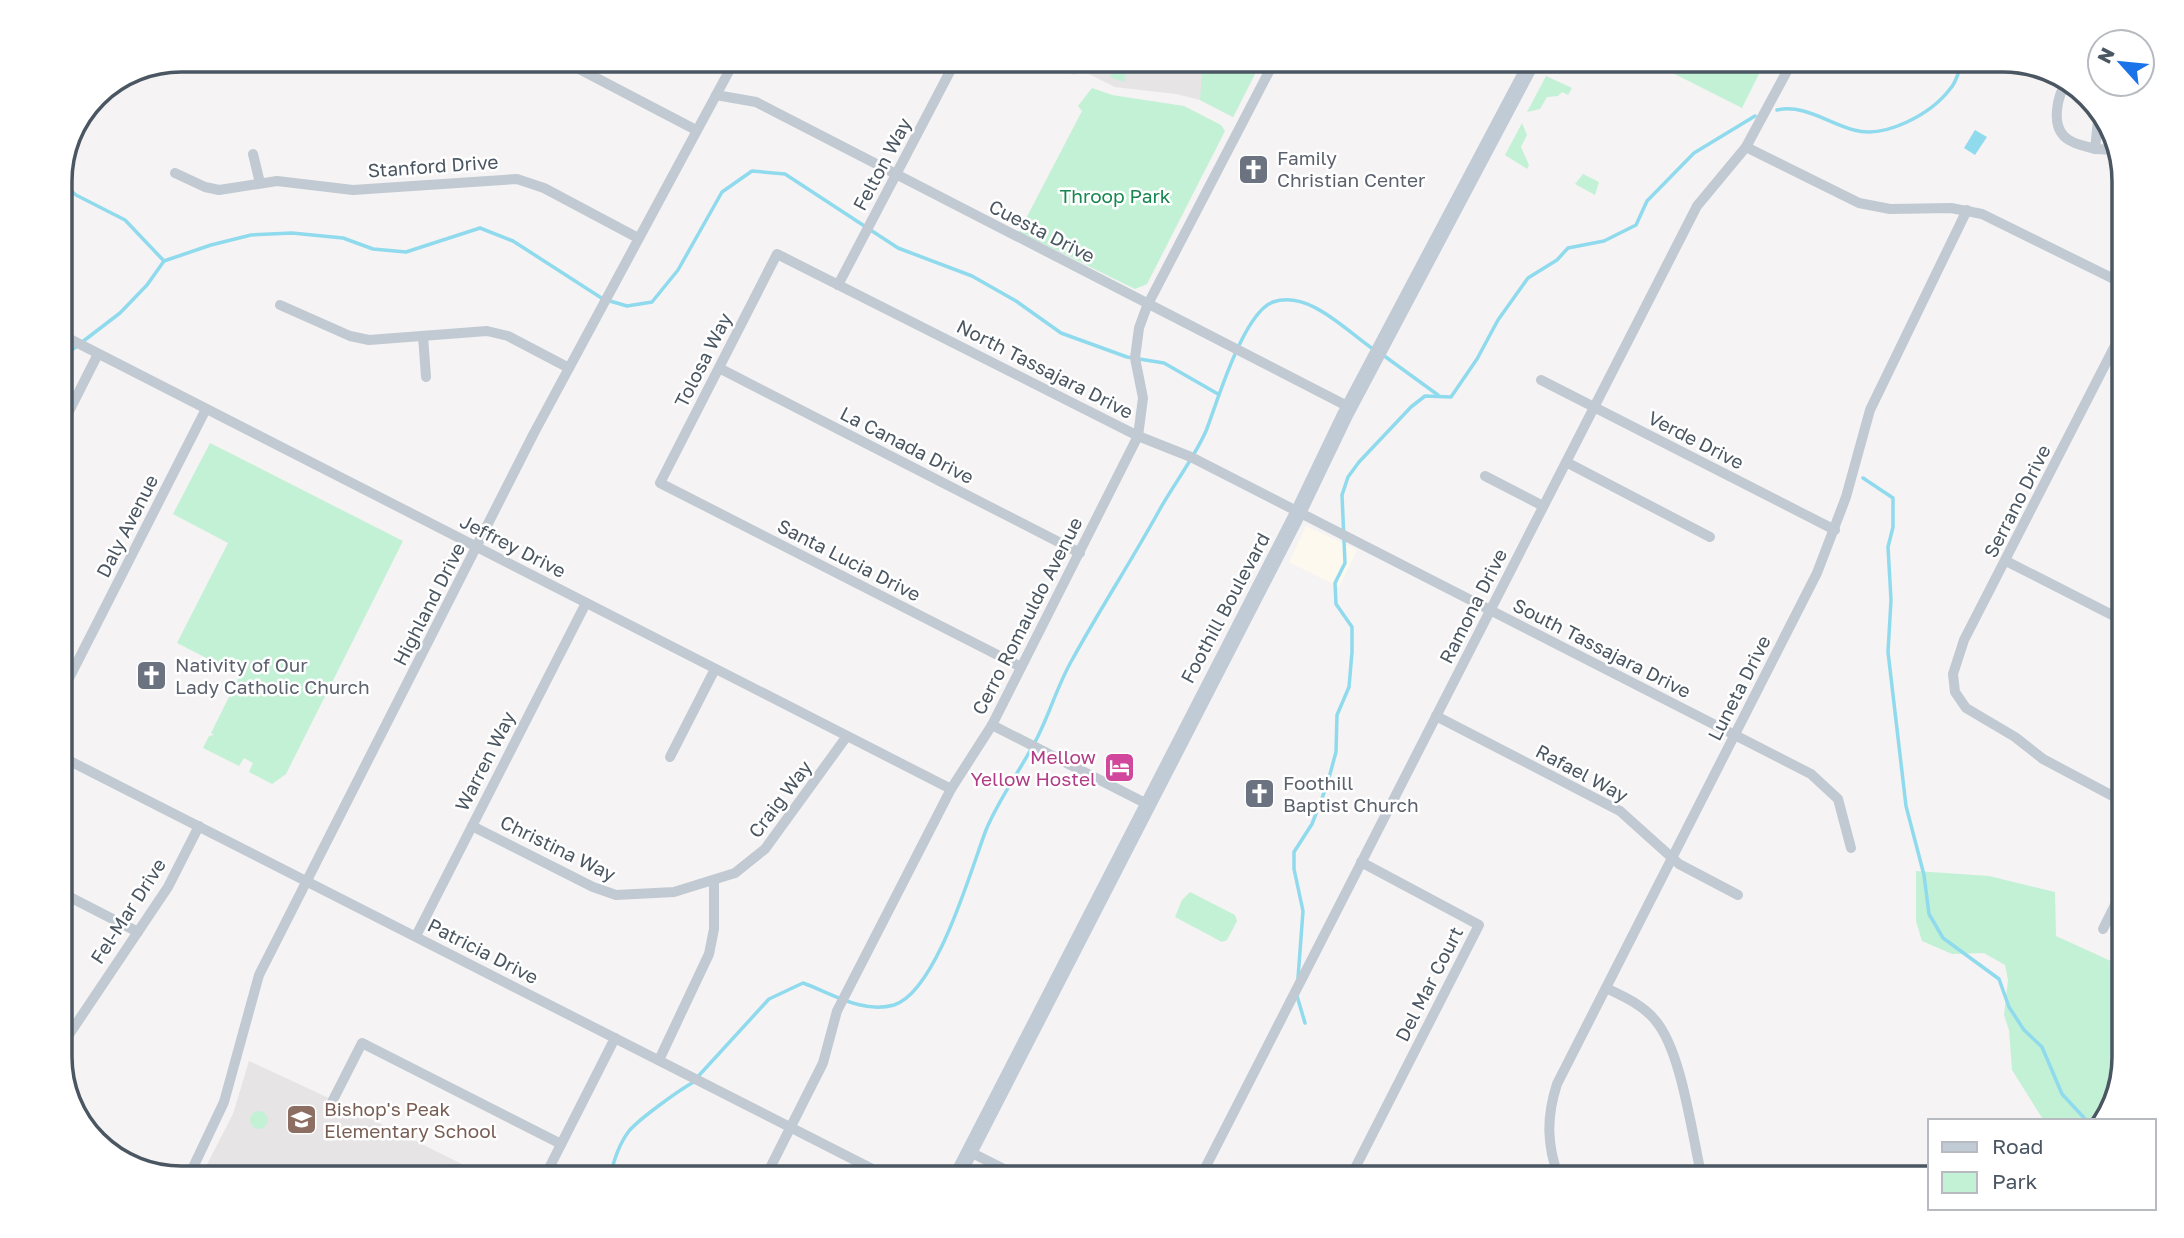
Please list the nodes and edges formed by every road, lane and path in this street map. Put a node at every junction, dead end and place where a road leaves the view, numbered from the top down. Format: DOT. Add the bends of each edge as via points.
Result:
graph roads {
  1 [pos="598,72"];
  2 [pos="728,72"];
  3 [pos="950,72"];
  4 [pos="1269,72"];
  5 [pos="1527,72"];
  6 [pos="1787,72"];
  7 [pos="2061,88"];
  8 [pos="716,95"];
  9 [pos="2097,125"];
  10 [pos="696,130"];
  11 [pos="1746,147"];
  12 [pos="2095,149"];
  13 [pos="2108,150"];
  14 [pos="253,154"];
  15 [pos="175,173"];
  16 [pos="895,174"];
  17 [pos="260,183"];
  18 [pos="1967,210"];
  19 [pos="638,238"];
  20 [pos="778,254"];
  21 [pos="2112,278"];
  22 [pos="838,285"];
  23 [pos="280,305"];
  24 [pos="1147,306"];
  25 [pos="423,336"];
  26 [pos="72,340"];
  27 [pos="2112,352"];
  28 [pos="98,354"];
  29 [pos="569,368"];
  30 [pos="719,368"];
  31 [pos="426,377"];
  32 [pos="1541,380"];
  33 [pos="72,405"];
  34 [pos="1349,407"];
  35 [pos="1594,407"];
  36 [pos="206,409"];
  37 [pos="1138,436"];
  38 [pos="1566,462"];
  39 [pos="1485,476"];
  40 [pos="660,483"];
  41 [pos="1544,506"];
  42 [pos="1298,513"];
  43 [pos="1835,530"];
  44 [pos="1710,537"];
  45 [pos="477,547"];
  46 [pos="1080,553"];
  47 [pos="2006,561"];
  48 [pos="586,603"];
  49 [pos="1490,610"];
  50 [pos="2112,615"];
  51 [pos="1021,667"];
  52 [pos="715,669"];
  53 [pos="72,672"];
  54 [pos="1436,716"];
  55 [pos="992,725"];
  56 [pos="1735,735"];
  57 [pos="847,736"];
  58 [pos="670,757"];
  59 [pos="72,763"];
  60 [pos="951,789"];
  61 [pos="2112,796"];
  62 [pos="1147,804"];
  63 [pos="472,826"];
  64 [pos="199,827"];
  65 [pos="1851,848"];
  66 [pos="1671,859"];
  67 [pos="1361,862"];
  68 [pos="714,881"];
  69 [pos="307,882"];
  70 [pos="1738,895"];
  71 [pos="72,898"];
  72 [pos="2112,911"];
  73 [pos="2103,929"];
  74 [pos="138,932"];
  75 [pos="416,936"];
  76 [pos="1606,988"];
  77 [pos="72,1030"];
  78 [pos="615,1038"];
  79 [pos="659,1060"];
  80 [pos="333,1100"];
  81 [pos="792,1128"];
  82 [pos="561,1144"];
  83 [pos="970,1152"];
  84 [pos="194,1166"];
  85 [pos="550,1166"];
  86 [pos="771,1166"];
  87 [pos="866,1166"];
  88 [pos="962,1166"];
  89 [pos="998,1166"];
  90 [pos="1206,1166"];
  91 [pos="1356,1166"];
  92 [pos="1556,1166"];
  93 [pos="1699,1166"];
  1 -- 10 [label="street"];
  2 -- 8 [label="street, Highland Drive"];
  3 -- 16 [label="street, Felton Way"];
  4 -- 24 [label="street, Cerro Romauldo Avenue"];
  5 -- 34 [label="street, Foothill Boulevard"];
  6 -- 11 [label="street, Ramona Drive"];
  7 -- 12 [label="street" via="2056,120 2061,133 2069,141"];
  8 -- 10 [label="street, Highland Drive"];
  8 -- 16 [label="street, Cuesta Drive" via="756,102"];
  9 -- 12 [label="street"];
  10 -- 19 [label="street, Highland Drive"];
  11 -- 18 [label="street" via="1859,203 1890,209"];
  11 -- 35 [label="street, Ramona Drive" via="1697,206"];
  12 -- 13 [label="street"];
  14 -- 17 [label="street"];
  15 -- 17 [label="street, Stanford Drive" via="212,189"];
  16 -- 22 [label="street, Felton Way"];
  16 -- 24 [label="street, Cuesta Drive"];
  17 -- 19 [label="street, Stanford Drive" via="291,181 353,190 517,179 544,188"];
  18 -- 21 [label="street" via="1997,220"];
  18 -- 43 [label="street, Luneta Drive" via="1870,410"];
  19 -- 29 [label="street, Highland Drive"];
  20 -- 22 [label="street, North Tassajara Drive"];
  20 -- 30 [label="street, Tolosa Way"];
  22 -- 37 [label="street, North Tassajara Drive"];
  23 -- 25 [label="street" via="356,338"];
  24 -- 34 [label="street, Cuesta Drive"];
  24 -- 37 [label="street, Cerro Romauldo Avenue" via="1135,358 1143,398"];
  25 -- 29 [label="street" via="501,333"];
  25 -- 31 [label="street"];
  26 -- 28 [label="street, Jeffrey Drive"];
  27 -- 47 [label="street, Serrano Drive"];
  28 -- 33 [label="street"];
  28 -- 36 [label="street, Jeffrey Drive"];
  29 -- 45 [label="street, Highland Drive"];
  30 -- 40 [label="street, Tolosa Way"];
  30 -- 46 [label="street, La Canada Drive"];
  32 -- 35 [label="street, Verde Drive"];
  34 -- 42 [label="street, Foothill Boulevard"];
  35 -- 38 [label="street, Ramona Drive"];
  35 -- 43 [label="street, Verde Drive"];
  36 -- 45 [label="street, Jeffrey Drive"];
  36 -- 53 [label="street, Daly Avenue"];
  37 -- 42 [label="street, North Tassajara Drive" via="1191,457"];
  37 -- 46 [label="street, Cerro Romauldo Avenue"];
  38 -- 41 [label="street, Ramona Drive"];
  38 -- 44 [label="street"];
  39 -- 41 [label="street"];
  40 -- 51 [label="street, Santa Lucia Drive"];
  41 -- 49 [label="street, Ramona Drive"];
  42 -- 49 [label="street, South Tassajara Drive"];
  42 -- 62 [label="street, Foothill Boulevard"];
  43 -- 56 [label="street, Luneta Drive"];
  45 -- 48 [label="street, Jeffrey Drive"];
  45 -- 69 [label="street, Highland Drive"];
  46 -- 51 [label="street, Cerro Romauldo Avenue"];
  47 -- 50 [label="street"];
  47 -- 61 [label="street, Serrano Drive" via="1958,654 1955,692 1966,708 2043,759"];
  48 -- 52 [label="street, Jeffrey Drive"];
  48 -- 63 [label="street, Warren Way"];
  49 -- 54 [label="street, Ramona Drive"];
  49 -- 56 [label="street, South Tassajara Drive"];
  51 -- 55 [label="street, Cerro Romauldo Avenue"];
  52 -- 57 [label="street, Jeffrey Drive"];
  52 -- 58 [label="street"];
  54 -- 66 [label="street, Rafael Way" via="1620,811"];
  54 -- 67 [label="street, Ramona Drive"];
  55 -- 60 [label="street, Cerro Romauldo Avenue"];
  55 -- 62 [label="street"];
  56 -- 65 [label="street, South Tassajara Drive" via="1831,789 1843,811"];
  56 -- 66 [label="street, Luneta Drive"];
  57 -- 60 [label="street, Jeffrey Drive"];
  57 -- 68 [label="street, Craig Way" via="765,849 735,873"];
  59 -- 64 [label="street, Patricia Drive"];
  60 -- 81 [label="street, Cerro Romauldo Avenue" via="837,1011 823,1063"];
  62 -- 83 [label="street, Foothill Boulevard"];
  63 -- 68 [label="street, Christina Way" via="616,895 674,892"];
  63 -- 75 [label="street, Warren Way"];
  64 -- 69 [label="street, Patricia Drive"];
  64 -- 74 [label="street, Fel-Mar Drive"];
  66 -- 70 [label="street, Rafael Way"];
  66 -- 76 [label="street, Luneta Drive"];
  67 -- 90 [label="street, Ramona Drive"];
  67 -- 91 [label="street, Del Mar Court" via="1479,925"];
  68 -- 79 [label="street" via="709,954"];
  69 -- 75 [label="street, Patricia Drive"];
  69 -- 84 [label="street, Highland Drive" via="259,975 224,1102"];
  71 -- 74 [label="street"];
  72 -- 73 [label="street"];
  74 -- 77 [label="street, Fel-Mar Drive"];
  75 -- 78 [label="street, Patricia Drive"];
  76 -- 92 [label="street, Luneta Drive" via="1551,1103 1549,1141"];
  76 -- 93 [label="street" via="1643,1008 1669,1042"];
  78 -- 79 [label="street, Patricia Drive"];
  78 -- 82 [label="street"];
  79 -- 81 [label="street, Patricia Drive"];
  80 -- 82 [label="street" via="362,1043"];
  81 -- 86 [label="street, Cerro Romauldo Avenue"];
  81 -- 87 [label="street, Patricia Drive"];
  82 -- 85 [label="street"];
  83 -- 88 [label="street, Foothill Boulevard"];
  83 -- 89 [label="street"];
}
